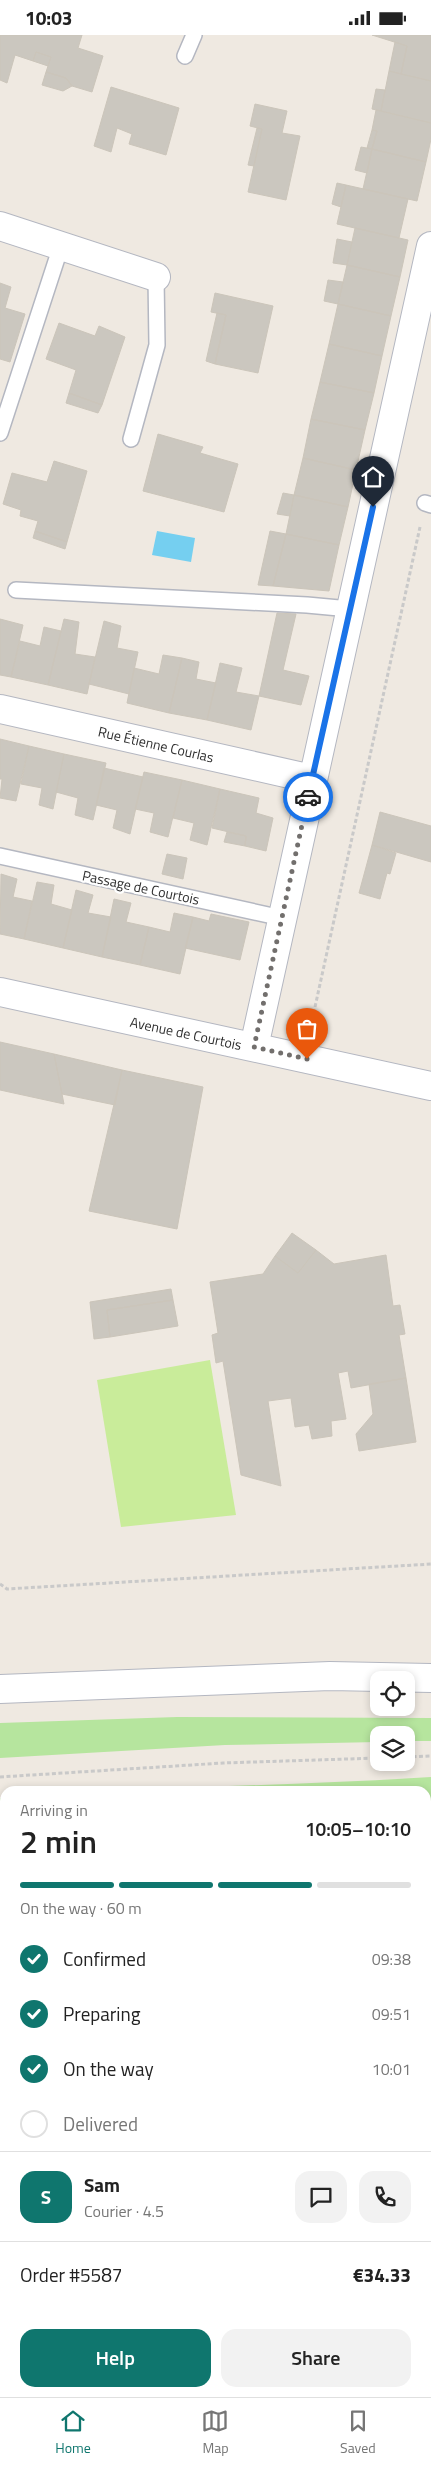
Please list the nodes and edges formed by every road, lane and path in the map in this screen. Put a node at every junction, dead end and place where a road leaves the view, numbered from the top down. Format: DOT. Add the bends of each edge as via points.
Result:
graph roads {
  1 [pos="194,35"];
  2 [pos="185,56"];
  3 [pos="0,226"];
  4 [pos="61,246"];
  5 [pos="431,246"];
  6 [pos="156,277"];
  7 [pos="0,433"];
  8 [pos="131,439"];
  9 [pos="428,504"];
  10 [pos="16,590"];
  11 [pos="350,609"];
  12 [pos="0,709"];
  13 [pos="312,779"];
  14 [pos="0,856"];
  15 [pos="282,918"];
  16 [pos="0,992"];
  17 [pos="315,1007"];
  18 [pos="254,1047"];
  19 [pos="431,1086"];
  20 [pos="431,1563"];
  21 [pos="0,1584"];
  22 [pos="431,1678"];
  23 [pos="0,1689"];
  24 [pos="415,1757"];
  25 [pos="431,1757"];
  26 [pos="370,1758"];
  27 [pos="0,1777"];
  1 -- 2 [label="lane"];
  3 -- 4 [label="street"];
  4 -- 6 [label="street"];
  4 -- 7 [label="lane"];
  5 -- 11 [label="street"];
  6 -- 8 [label="lane" via="157,345"];
  9 -- 17 [label="path"];
  10 -- 11 [label="lane"];
  11 -- 13 [label="street"];
  12 -- 13 [label="street, Rue Étienne Courlas"];
  13 -- 15 [label="street"];
  14 -- 15 [label="lane, Passage de Courtois"];
  15 -- 18 [label="street"];
  16 -- 18 [label="street, Avenue de Courtois"];
  18 -- 19 [label="street, Avenue de Courtois"];
  20 -- 21 [label="path" via="7,1589"];
  22 -- 23 [label="street" via="330,1676"];
  24 -- 25 [label="path"];
  26 -- 27 [label="path" via="223,1763"];
}
